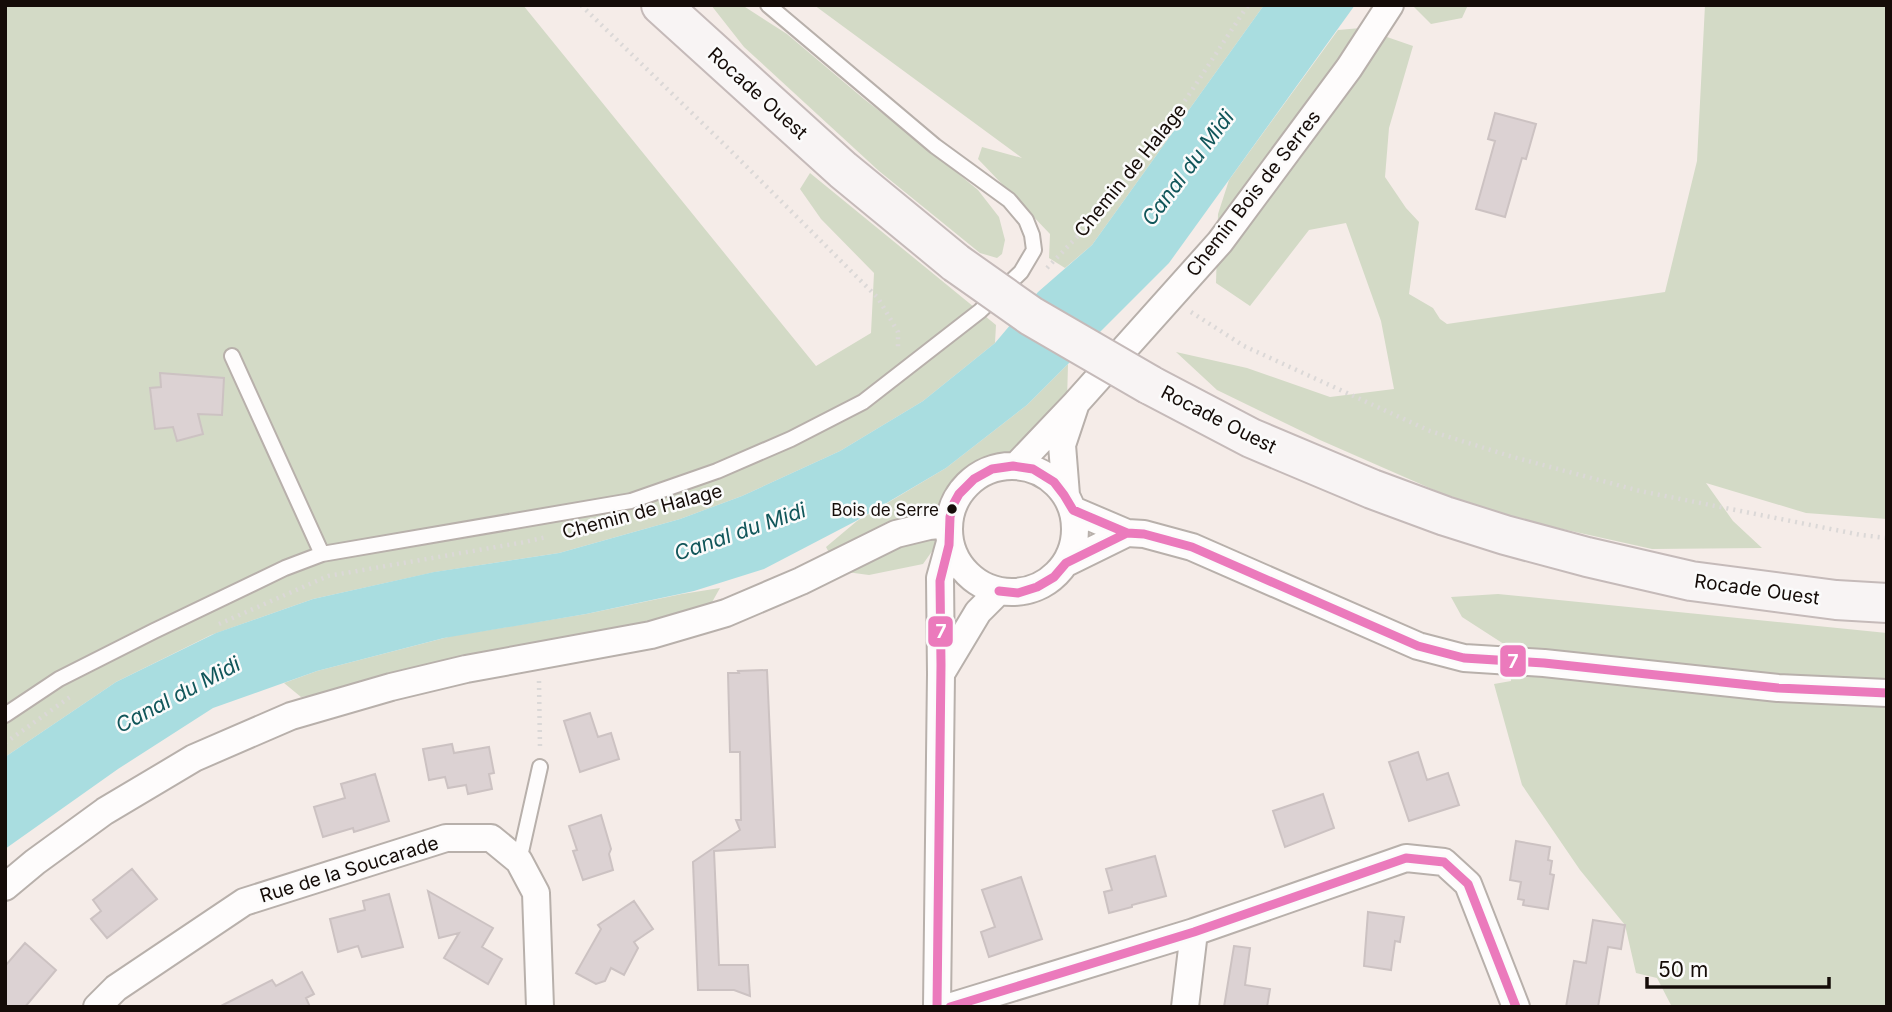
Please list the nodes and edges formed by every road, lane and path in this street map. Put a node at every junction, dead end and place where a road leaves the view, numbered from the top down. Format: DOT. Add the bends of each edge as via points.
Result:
graph roads {
  1 [pos="581,5"];
  2 [pos="661,5"];
  3 [pos="768,5"];
  4 [pos="1248,5"];
  5 [pos="1390,5"];
  6 [pos="1045,270"];
  7 [pos="1169,299"];
  8 [pos="232,356"];
  9 [pos="899,374"];
  10 [pos="1076,403"];
  11 [pos="1017,465"];
  12 [pos="722,491"];
  13 [pos="697,500"];
  14 [pos="1070,503"];
  15 [pos="949,533"];
  16 [pos="1127,533"];
  17 [pos="552,536"];
  18 [pos="1887,538"];
  19 [pos="322,554"];
  20 [pos="1066,563"];
  21 [pos="999,591"];
  22 [pos="1887,603"];
  23 [pos="217,624"];
  24 [pos="538,656"];
  25 [pos="941,674"];
  26 [pos="1887,693"];
  27 [pos="72,696"];
  28 [pos="5,715"];
  29 [pos="5,743"];
  30 [pos="540,767"];
  31 [pos="519,861"];
  32 [pos="5,887"];
  33 [pos="1195,932"];
  34 [pos="97,1007"];
  35 [pos="540,1007"];
  36 [pos="937,1007"];
  37 [pos="949,1007"];
  38 [pos="1185,1007"];
  39 [pos="1516,1007"];
  1 -- 9 [label="path" via="878,298 898,332"];
  2 -- 22 [label="main road, Rocade Ouest, bridge" via="843,170 956,263 1031,316 1251,438 1445,516 1587,557 1691,581"];
  3 -- 9 [label="lane" via="935,146 1009,200 1032,235 1034,250 1021,272 980,312"];
  4 -- 6 [label="path, Chemin de Halage" via="1171,122 1104,209"];
  5 -- 7 [label="street, Chemin Bois de Serres" via="1220,242"];
  7 -- 10 [label="street, Chemin Bois de Serres"];
  7 -- 18 [label="path" via="1244,346 1430,431 1640,491"];
  8 -- 19 [label="lane"];
  9 -- 19 [label="lane" via="863,402 791,439 631,501"];
  10 -- 11 [label="street, Chemin Bois de Serres"];
  10 -- 14 [label="street, Chemin Bois de Serres" via="1062,445"];
  11 -- 14 [label="street" via="1053,480"];
  11 -- 15 [label="street" via="978,475 963,488 953,505"];
  12 -- 13 [label="path, Chemin de Halage"];
  14 -- 16 [label="street"];
  14 -- 20 [label="street" via="1076,526"];
  15 -- 21 [label="street" via="956,559 967,574"];
  15 -- 24 [label="street" via="929,526 896,534 726,613 651,635"];
  15 -- 25 [label="street" via="940,578"];
  16 -- 20 [label="street"];
  16 -- 26 [label="street" via="1192,547 1418,646 1464,659 1778,688"];
  17 -- 23 [label="path, Chemin de Halage" via="328,576"];
  19 -- 28 [label="lane" via="59,679"];
  20 -- 21 [label="street" via="1037,587 1018,593"];
  21 -- 25 [label="street" via="978,612"];
  24 -- 30 [label="path"];
  24 -- 32 [label="street" via="466,668 291,716 194,758 104,811"];
  25 -- 36 [label="street"];
  27 -- 29 [label="path"];
  30 -- 31 [label="lane"];
  31 -- 34 [label="street, Rue de la Soucarade" via="491,838 446,838 244,902 116,988"];
  31 -- 35 [label="street, Rue de la Soucarade" via="536,892"];
  33 -- 37 [label="street"];
  33 -- 38 [label="street"];
  33 -- 39 [label="street" via="1406,858 1444,862 1468,884"];
}
